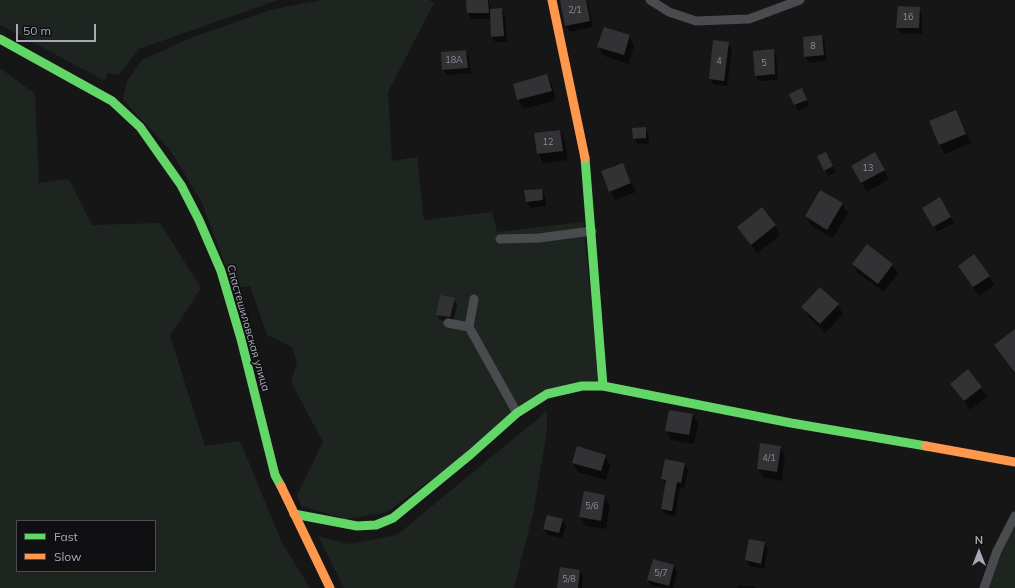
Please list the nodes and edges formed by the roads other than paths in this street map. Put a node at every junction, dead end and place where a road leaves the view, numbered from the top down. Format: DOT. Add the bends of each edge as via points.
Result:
graph roads {
  1 [pos="552,0"];
  2 [pos="650,0"];
  3 [pos="800,0"];
  4 [pos="0,39"];
  5 [pos="592,231"];
  6 [pos="500,240"];
  7 [pos="474,299"];
  8 [pos="448,323"];
  9 [pos="469,327"];
  10 [pos="603,386"];
  11 [pos="518,413"];
  12 [pos="1015,462"];
  13 [pos="294,514"];
  14 [pos="1015,516"];
  15 [pos="330,588"];
  16 [pos="984,588"];
  1 -- 5 [label="street" via="585,153"];
  2 -- 3 [label="street" via="668,12 696,20 749,19"];
  4 -- 13 [label="street, Спастешиловская улица" via="112,101 140,126 181,185 221,271 276,475"];
  5 -- 6 [label="street"];
  5 -- 10 [label="street"];
  7 -- 9 [label="street"];
  8 -- 9 [label="street"];
  9 -- 11 [label="street"];
  10 -- 11 [label="street" via="582,386 547,394"];
  10 -- 12 [label="street" via="791,423"];
  11 -- 13 [label="street" via="393,518 376,525 356,526"];
  13 -- 15 [label="street, Спастешиловская улица"];
  14 -- 16 [label="street" via="997,551"];
}
